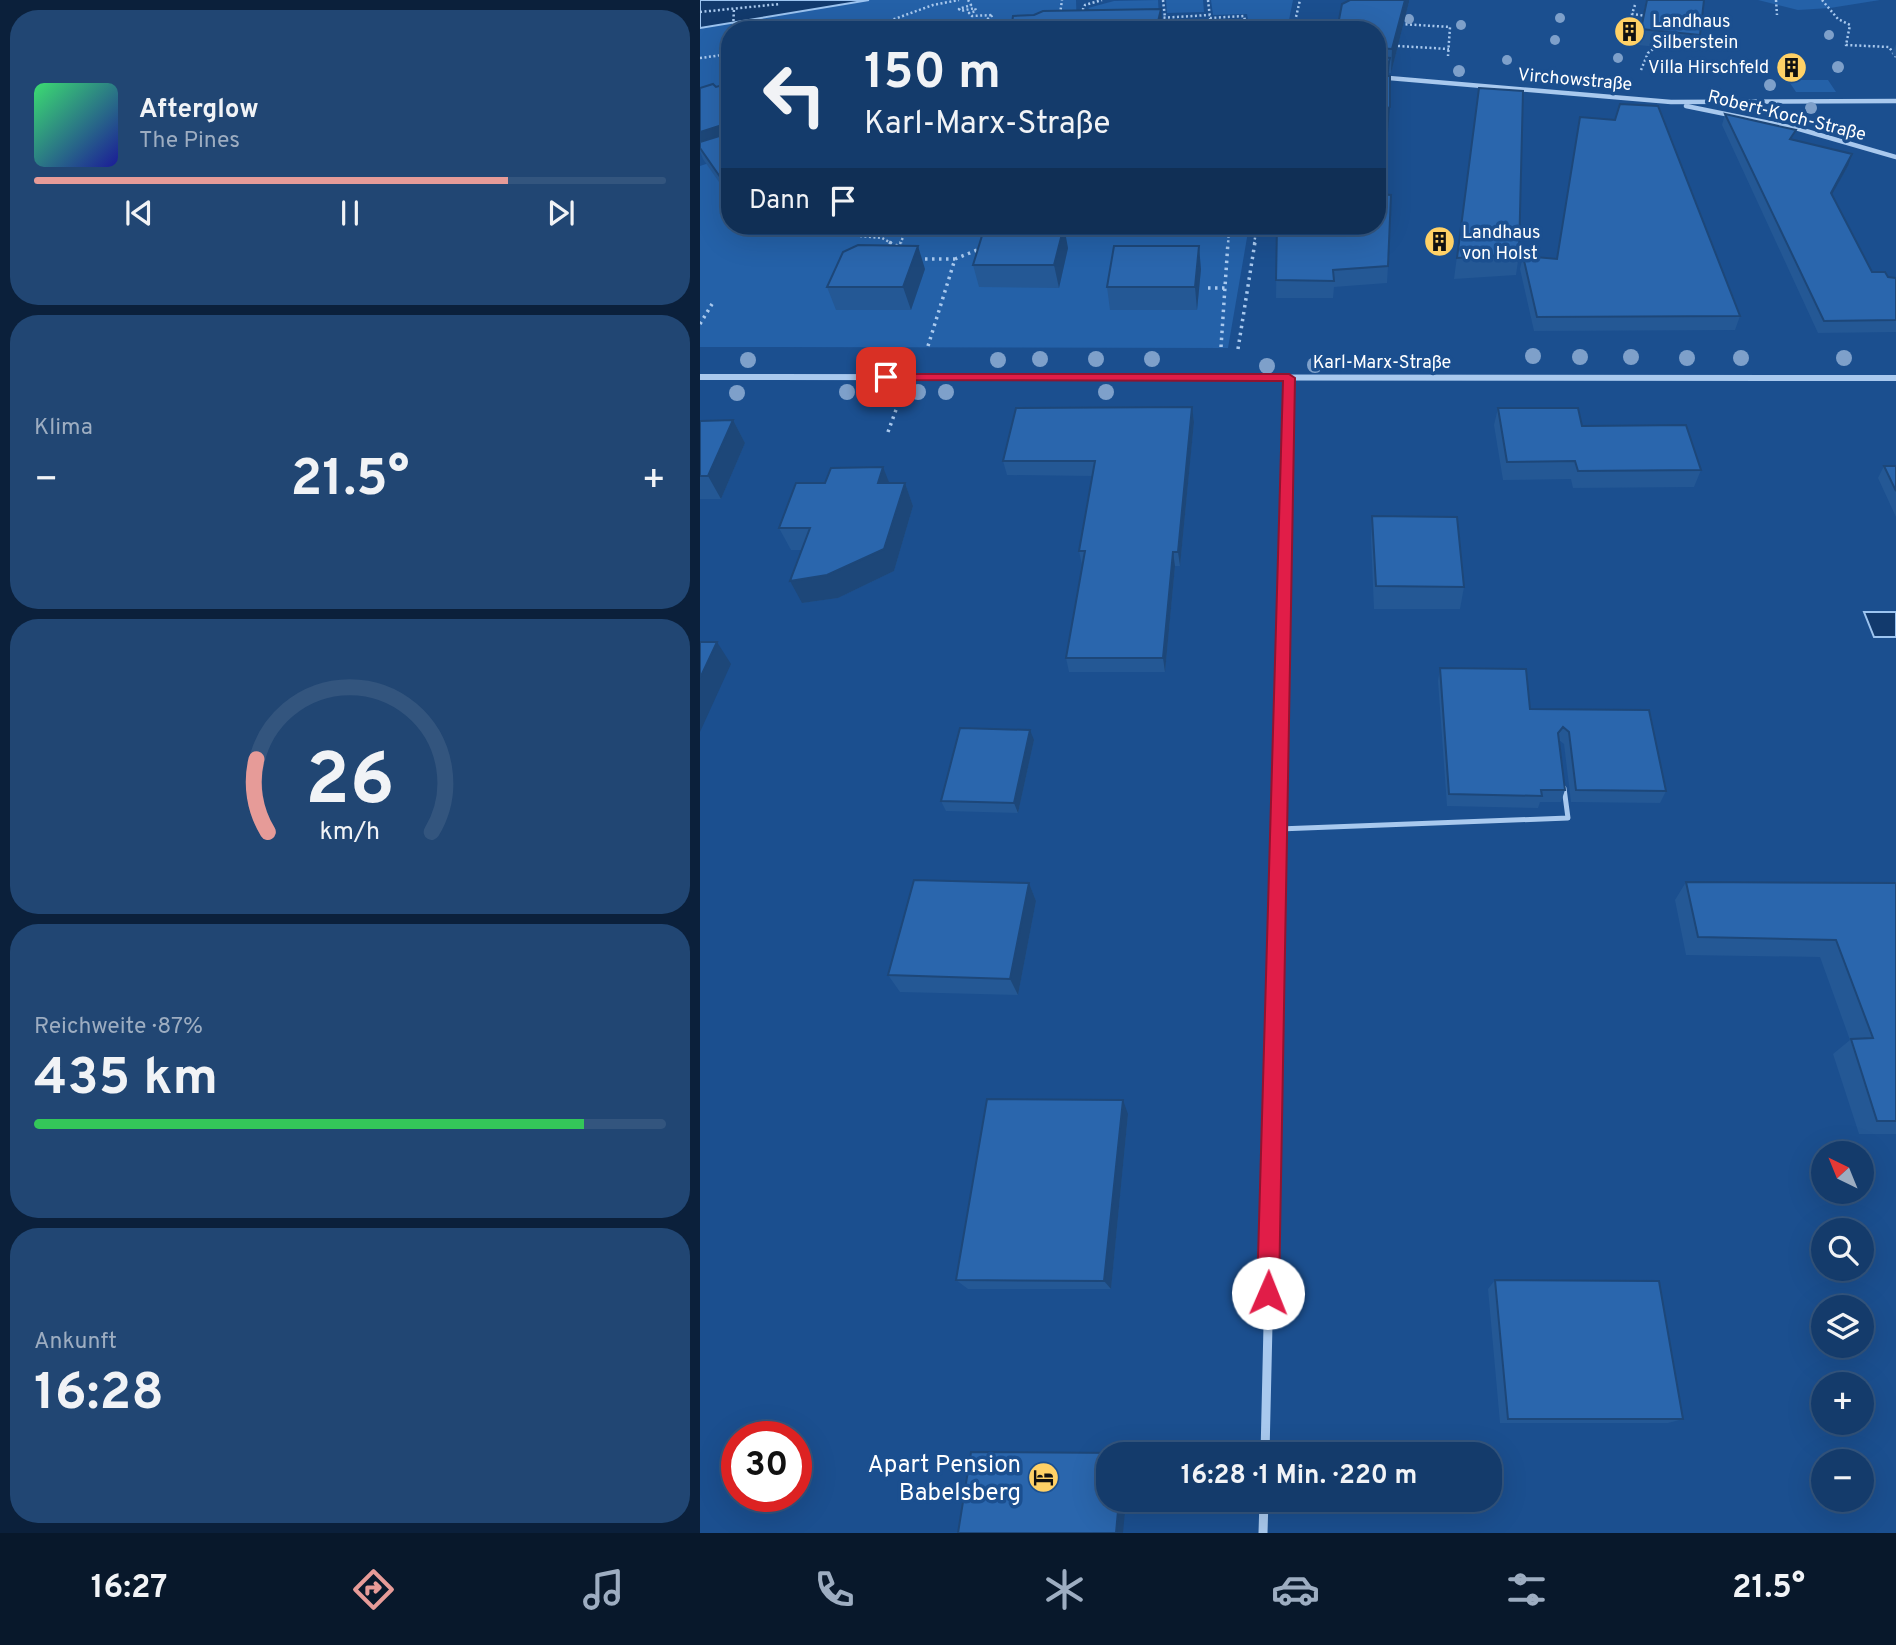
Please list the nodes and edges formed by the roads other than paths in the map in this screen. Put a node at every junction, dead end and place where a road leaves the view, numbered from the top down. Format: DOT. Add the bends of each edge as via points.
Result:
graph roads {
  1 [pos="1386,77"];
  2 [pos="1896,101"];
  3 [pos="1671,102"];
  4 [pos="1896,157"];
  5 [pos="700,377"];
  6 [pos="1289,378"];
  7 [pos="1896,378"];
  8 [pos="1563,782"];
  9 [pos="1279,829"];
  10 [pos="1265,1442"];
  11 [pos="1264,1512"];
  12 [pos="1263,1533"];
  1 -- 3 [label="street, Virchowstraße"];
  2 -- 3 [label="street, Virchowstraße"];
  3 -- 4 [label="street, Robert-Koch-Straße"];
  5 -- 6 [label="street, Karl-Marx-Straße"];
  6 -- 7 [label="street, Karl-Marx-Straße"];
  6 -- 9 [label="street"];
  8 -- 9 [label="lane" via="1567,818"];
  9 -- 10 [label="street"];
  11 -- 12 [label="street"];
}
